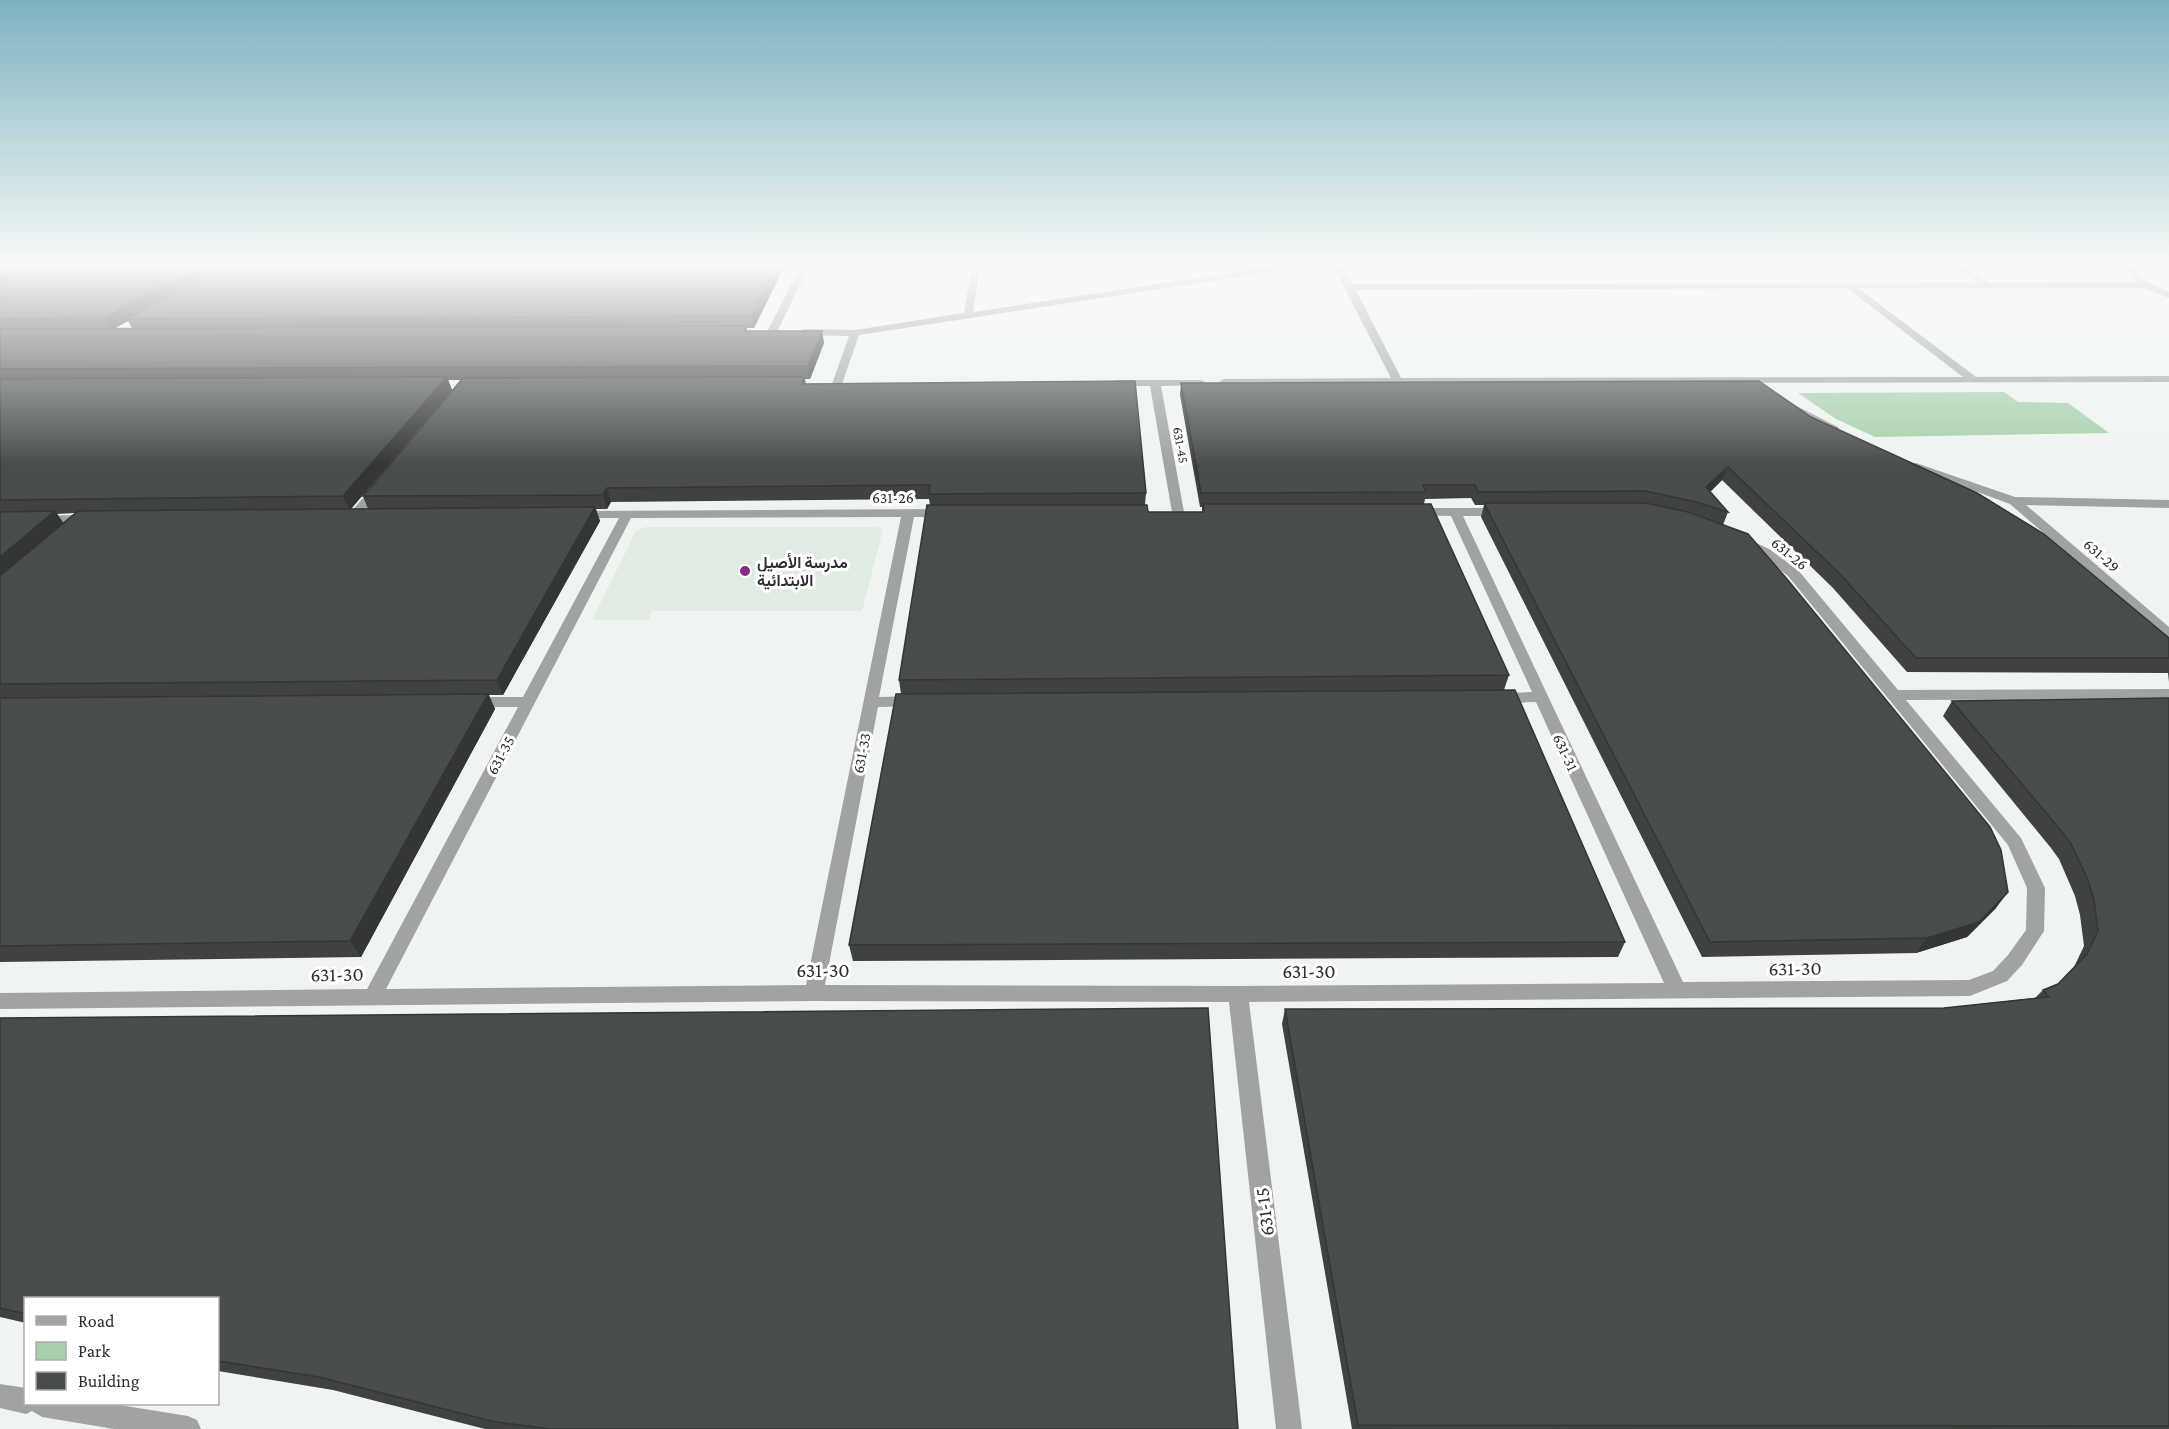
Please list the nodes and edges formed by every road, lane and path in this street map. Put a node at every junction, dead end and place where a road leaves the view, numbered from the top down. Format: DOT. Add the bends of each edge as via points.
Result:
graph roads {
  1 [pos="836,333"];
  2 [pos="855,333"];
  3 [pos="1373,333"];
  4 [pos="1911,333"];
  5 [pos="2169,379"];
  6 [pos="1974,380"];
  7 [pos="1759,381"];
  8 [pos="1398,382"];
  9 [pos="1108,383"];
  10 [pos="1155,383"];
  11 [pos="825,384"];
  12 [pos="837,384"];
  13 [pos="849,384"];
  14 [pos="1847,436"];
  15 [pos="1906,462"];
  16 [pos="391,473"];
  17 [pos="2014,501"];
  18 [pos="2169,504"];
  19 [pos="1178,512"];
  20 [pos="1408,512"];
  21 [pos="1455,512"];
  22 [pos="1513,512"];
  23 [pos="955,513"];
  24 [pos="908,514"];
  25 [pos="568,515"];
  26 [pos="627,515"];
  27 [pos="354,516"];
  28 [pos="0,520"];
  29 [pos="67,534"];
  30 [pos="1729,535"];
  31 [pos="2169,634"];
  32 [pos="2169,694"];
  33 [pos="1894,695"];
  34 [pos="1541,697"];
  35 [pos="1481,698"];
  36 [pos="931,701"];
  37 [pos="458,702"];
  38 [pos="528,702"];
  39 [pos="871,702"];
  40 [pos="1678,992"];
  41 [pos="814,993"];
  42 [pos="1238,994"];
  43 [pos="373,996"];
  44 [pos="0,1001"];
  45 [pos="0,1396"];
  46 [pos="24,1401"];
  47 [pos="48,1405"];
  48 [pos="188,1429"];
  49 [pos="1289,1429"];
  1 -- 2 [label="street"];
  2 -- 12 [label="street"];
  3 -- 8 [label="street"];
  4 -- 6 [label="street"];
  5 -- 6 [label="street"];
  6 -- 7 [label="street"];
  7 -- 8 [label="street"];
  7 -- 14 [label="street"];
  8 -- 10 [label="street"];
  9 -- 10 [label="street"];
  10 -- 19 [label="street, 631-45"];
  11 -- 12 [label="street"];
  12 -- 13 [label="street"];
  15 -- 17 [label="street"];
  16 -- 27 [label="street"];
  17 -- 18 [label="street"];
  17 -- 31 [label="street, 631-29"];
  20 -- 21 [label="street"];
  21 -- 22 [label="street"];
  21 -- 34 [label="street, 631-31"];
  23 -- 24 [label="street, 631-26"];
  24 -- 26 [label="street, 631-26"];
  24 -- 39 [label="street, 631-33"];
  25 -- 26 [label="street, 631-26"];
  26 -- 38 [label="street, 631-35"];
  28 -- 29 [label="street" via="89,519"];
  30 -- 33 [label="street, 631-26" via="1765,552 1793,573"];
  32 -- 33 [label="street"];
  33 -- 40 [label="street, 631-30" via="2015,842 2036,888 2035,931 2015,960 2000,976 1970,988"];
  34 -- 35 [label="street"];
  34 -- 40 [label="street, 631-31"];
  36 -- 39 [label="street"];
  37 -- 38 [label="street"];
  38 -- 43 [label="street, 631-35"];
  39 -- 41 [label="street, 631-33"];
  40 -- 42 [label="street, 631-30"];
  41 -- 42 [label="street, 631-30"];
  41 -- 43 [label="street, 631-30"];
  42 -- 49 [label="street, 631-15"];
  43 -- 44 [label="street, 631-30"];
  45 -- 46 [label="street"];
  47 -- 48 [label="street"];
}
